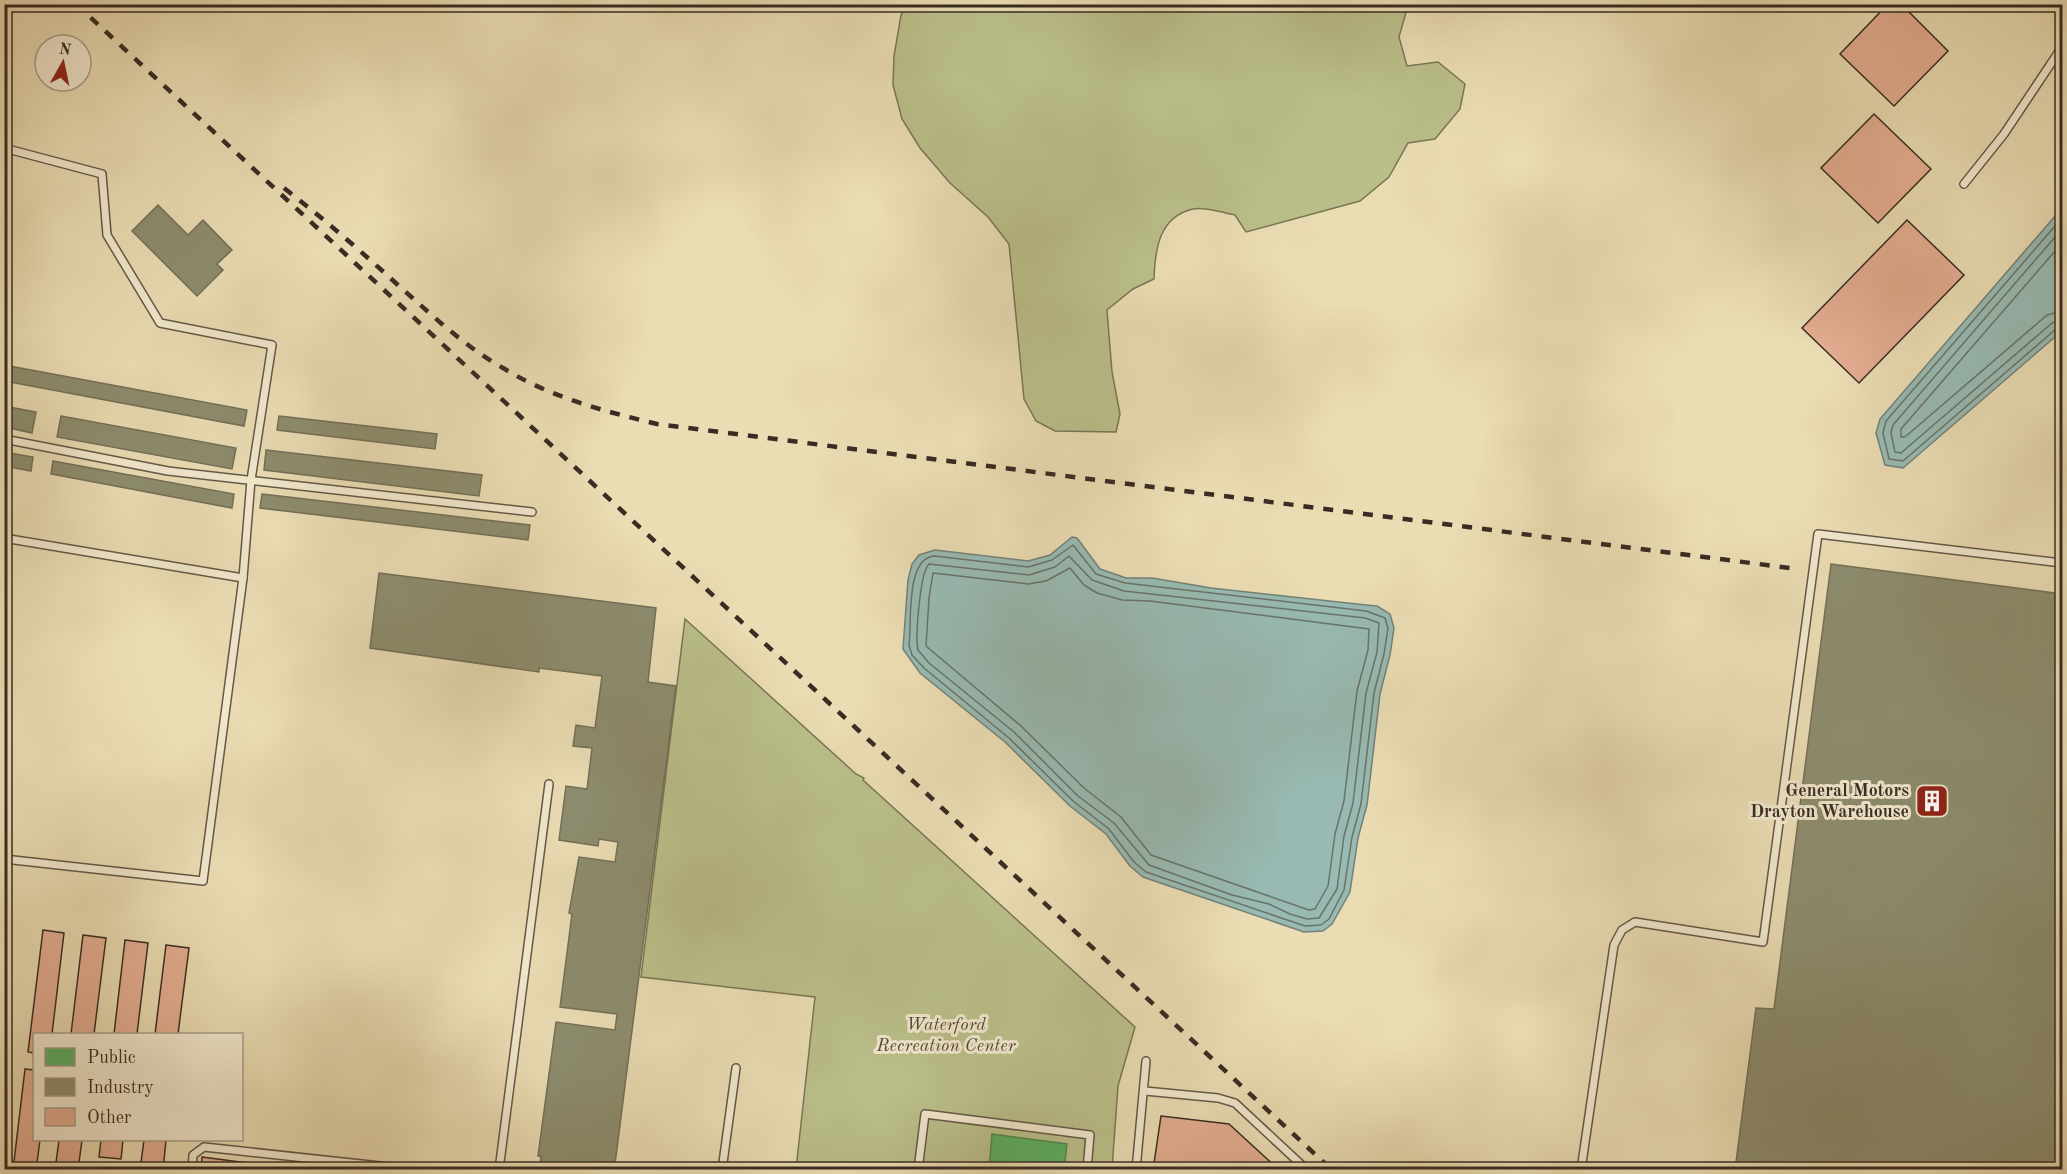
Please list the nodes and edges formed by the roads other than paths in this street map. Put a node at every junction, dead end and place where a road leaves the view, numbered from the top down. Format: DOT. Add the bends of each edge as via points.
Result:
graph roads {
  1 [pos="2062,47"];
  2 [pos="4,148"];
  3 [pos="1964,184"];
  4 [pos="4,440"];
  5 [pos="251,480"];
  6 [pos="532,512"];
  7 [pos="4,538"];
  8 [pos="2062,563"];
  9 [pos="243,578"];
  10 [pos="549,784"];
  11 [pos="4,859"];
  12 [pos="1146,1061"];
  13 [pos="735,1068"];
  14 [pos="1145,1091"];
  15 [pos="192,1170"];
  16 [pos="417,1170"];
  17 [pos="499,1170"];
  18 [pos="722,1170"];
  19 [pos="918,1170"];
  20 [pos="1087,1170"];
  21 [pos="1136,1170"];
  22 [pos="1307,1170"];
  23 [pos="1581,1170"];
  1 -- 3 [label="lane" via="2004,134"];
  2 -- 5 [label="lane" via="102,174 106,235 160,323 272,345"];
  4 -- 5 [label="lane" via="168,471"];
  5 -- 6 [label="lane"];
  5 -- 9 [label="lane"];
  7 -- 9 [label="lane"];
  8 -- 23 [label="lane" via="1818,534 1763,942 1635,922 1622,930 1614,945"];
  9 -- 11 [label="lane" via="203,881"];
  10 -- 17 [label="lane"];
  12 -- 14 [label="lane"];
  13 -- 18 [label="lane"];
  14 -- 21 [label="lane"];
  14 -- 22 [label="lane" via="1235,1103"];
  15 -- 16 [label="lane" via="193,1155 204,1147"];
  19 -- 20 [label="lane" via="925,1114 1090,1135"];
}
